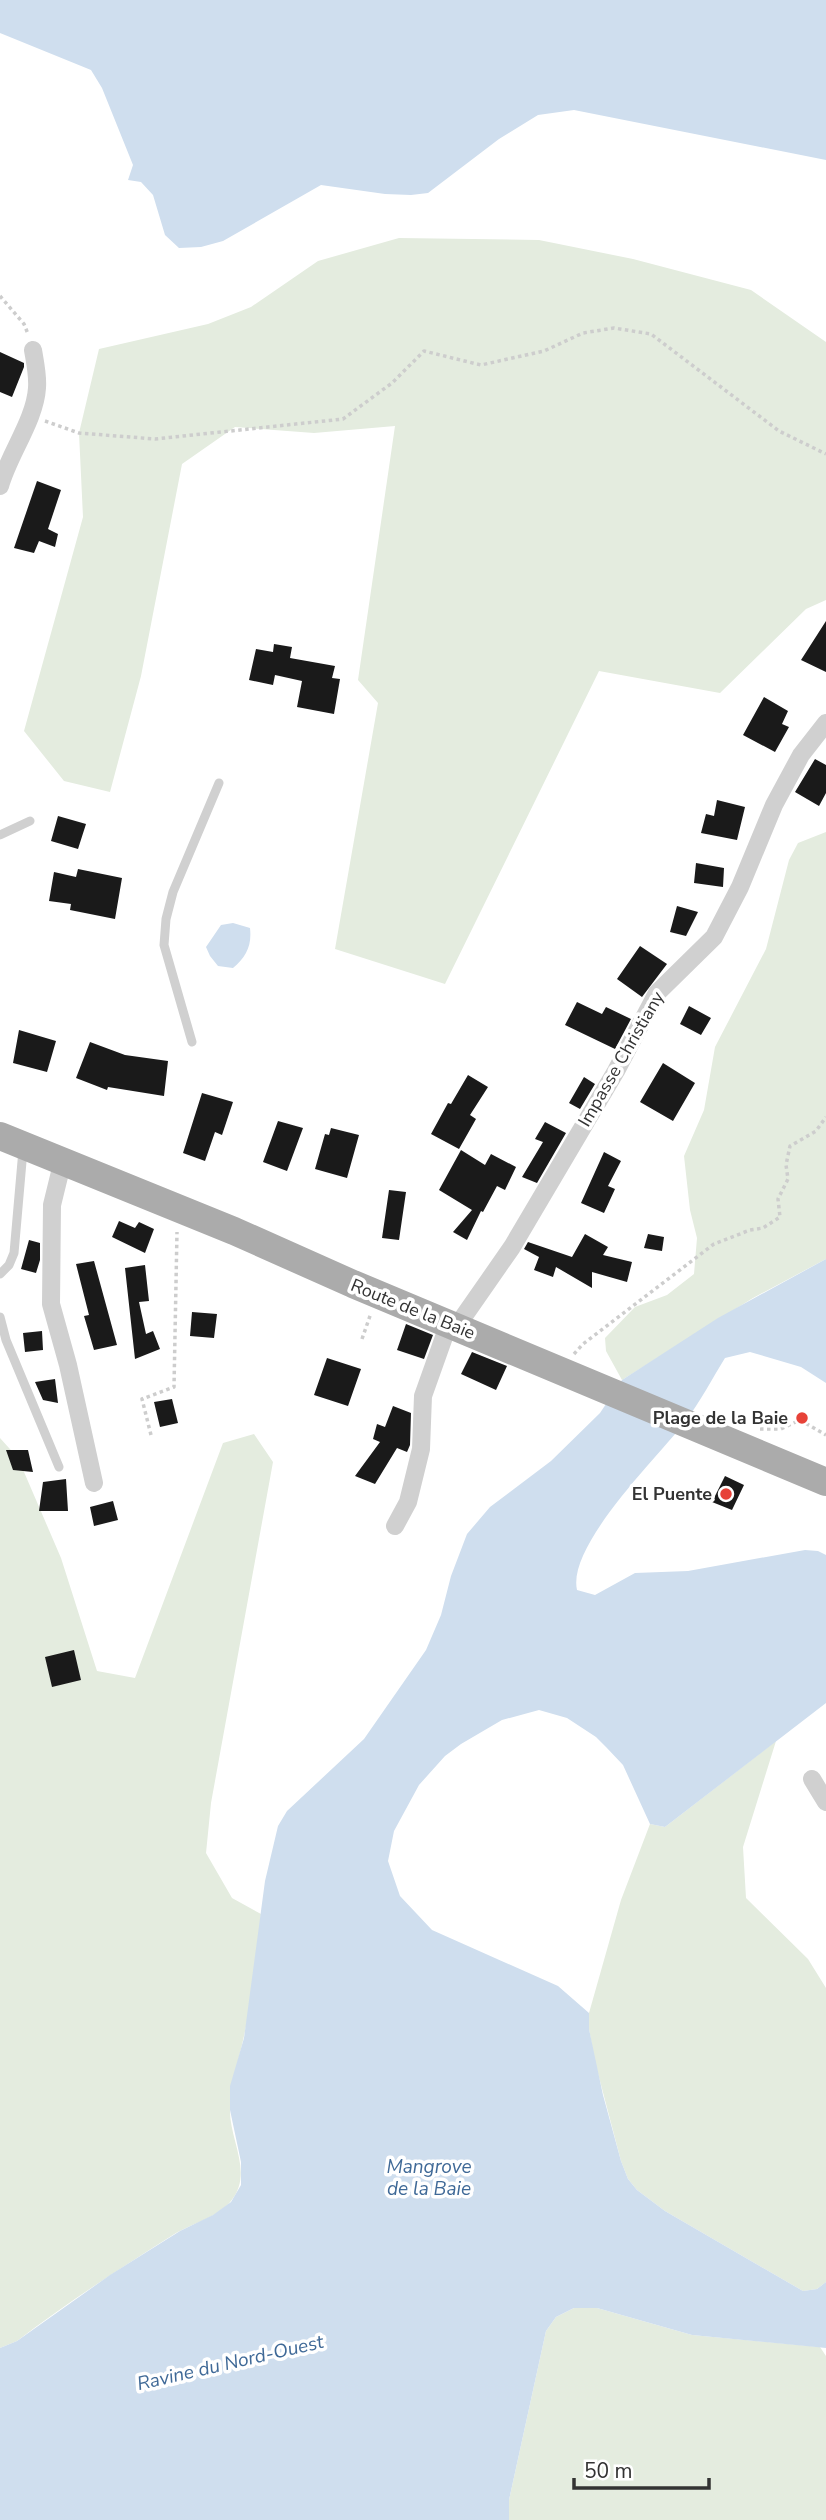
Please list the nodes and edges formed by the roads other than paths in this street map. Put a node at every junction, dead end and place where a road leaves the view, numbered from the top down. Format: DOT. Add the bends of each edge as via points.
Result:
graph roads {
  1 [pos="33,350"];
  2 [pos="0,486"];
  3 [pos="826,723"];
  4 [pos="219,783"];
  5 [pos="30,821"];
  6 [pos="0,835"];
  7 [pos="192,1042"];
  8 [pos="12,1140"];
  9 [pos="63,1160"];
  10 [pos="0,1274"];
  11 [pos="0,1317"];
  12 [pos="453,1324"];
  13 [pos="59,1467"];
  14 [pos="826,1482"];
  15 [pos="94,1483"];
  16 [pos="396,1526"];
  17 [pos="812,1779"];
  18 [pos="826,1802"];
  1 -- 2 [label="street" via="37,389"];
  3 -- 12 [label="street, Impasse Christiany" via="774,805 714,937 657,993 512,1247"];
  4 -- 7 [label="lane" via="166,919 164,945"];
  5 -- 6 [label="lane"];
  8 -- 9 [label="main road, Route de la Baie"];
  8 -- 10 [label="lane" via="14,1253"];
  9 -- 12 [label="main road, Route de la Baie"];
  9 -- 15 [label="street" via="52,1205 51,1304"];
  11 -- 13 [label="lane"];
  12 -- 14 [label="main road, Route de la Baie"];
  12 -- 16 [label="street, Impasse Christiany" via="423,1396 421,1449 408,1502"];
  17 -- 18 [label="street"];
}
